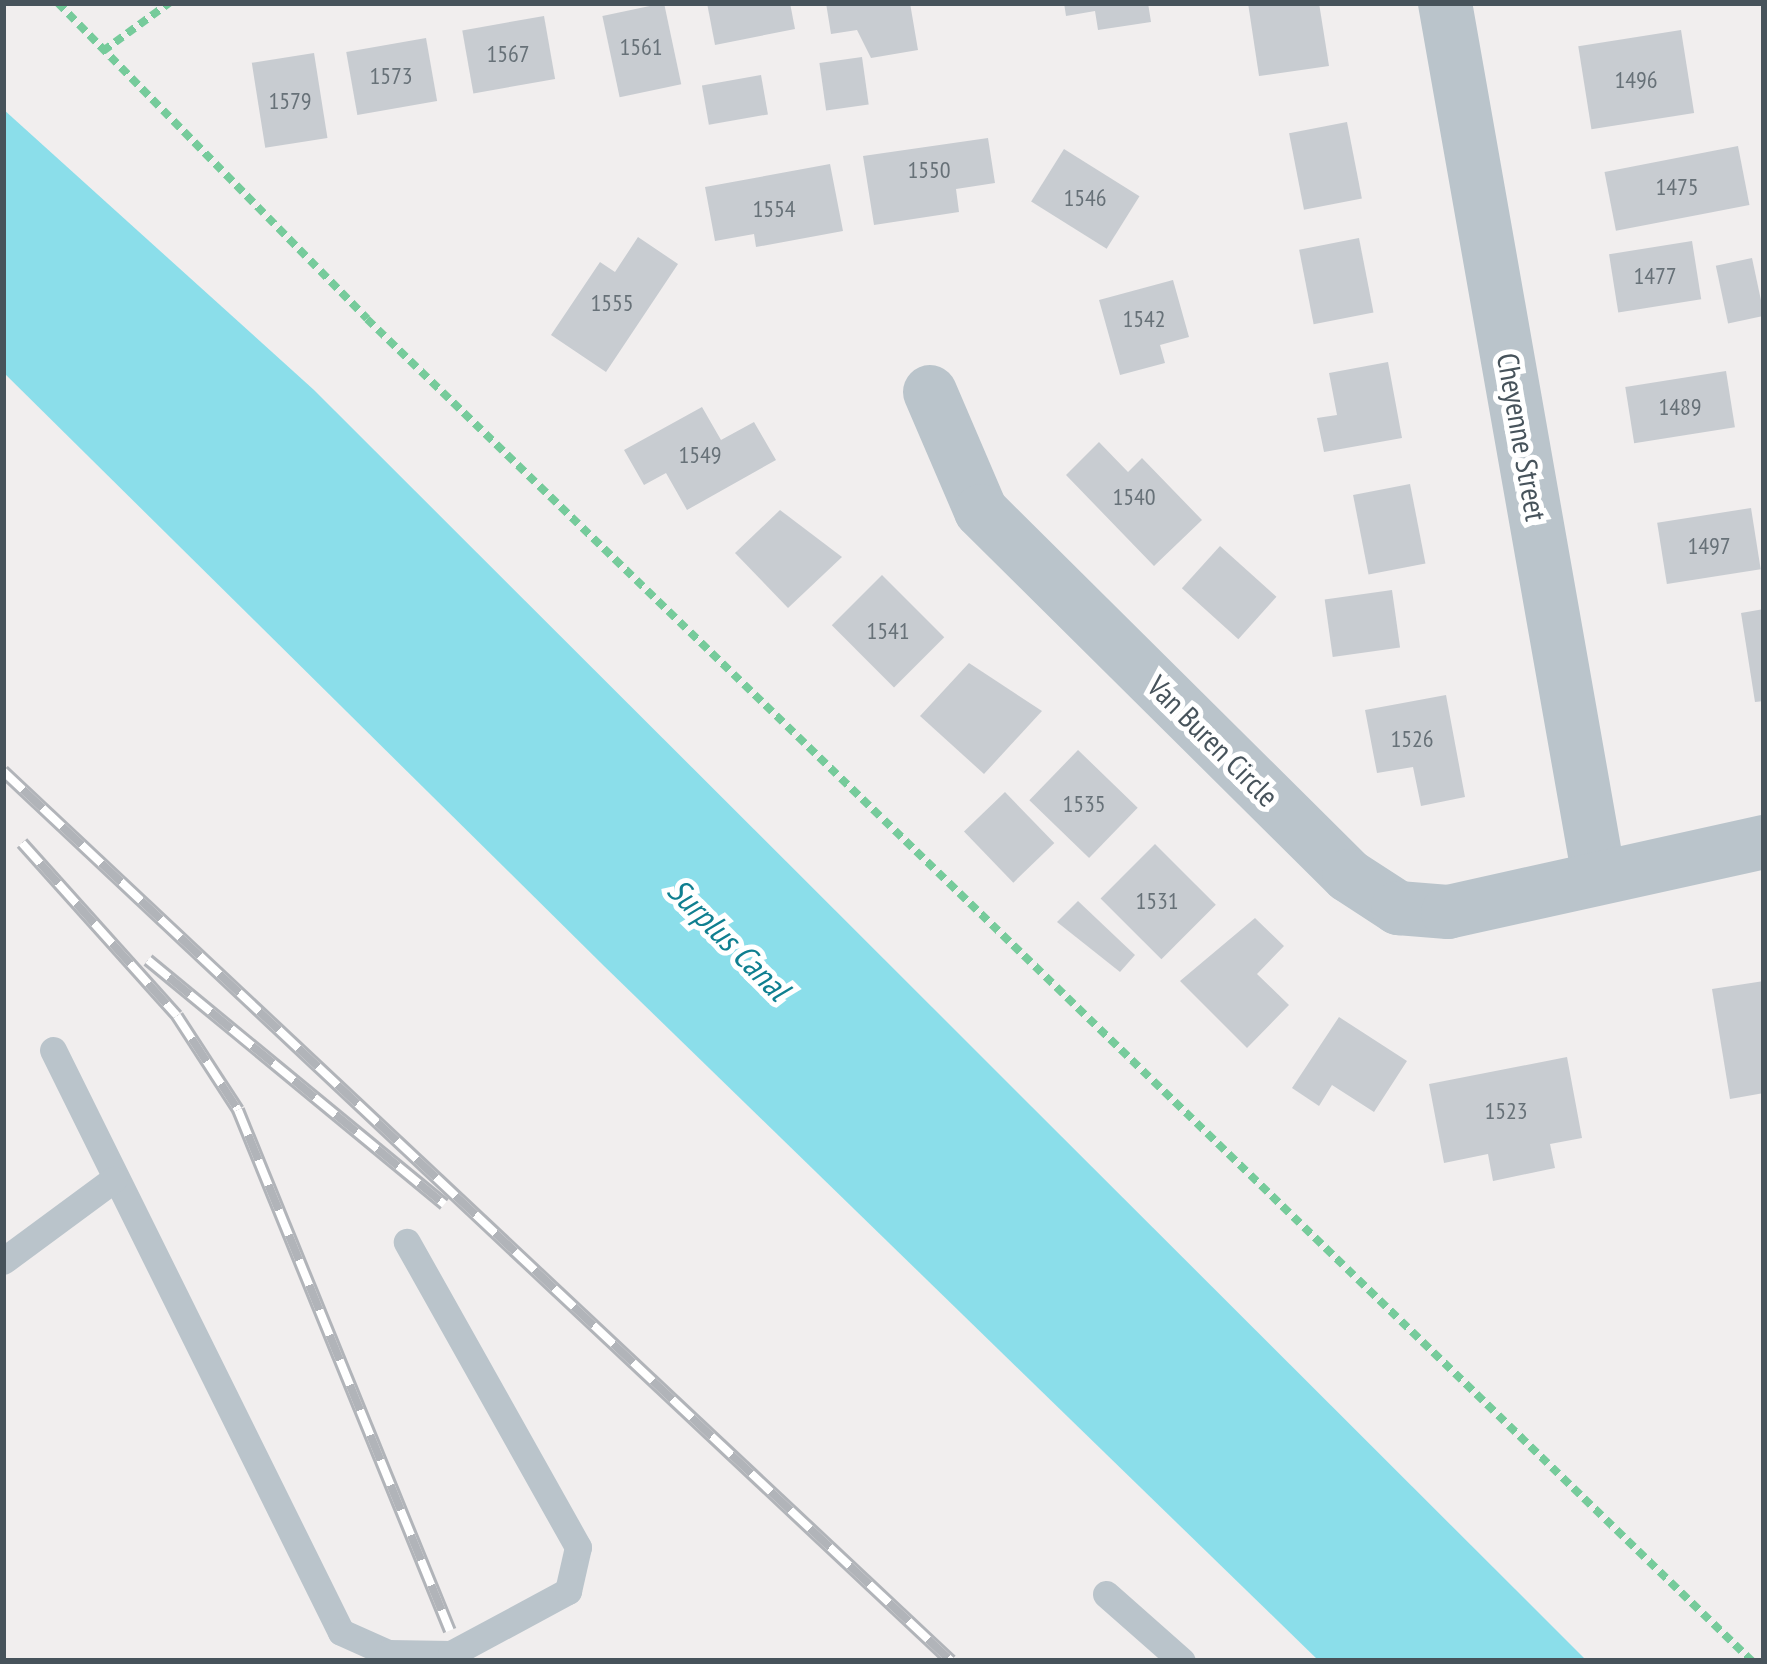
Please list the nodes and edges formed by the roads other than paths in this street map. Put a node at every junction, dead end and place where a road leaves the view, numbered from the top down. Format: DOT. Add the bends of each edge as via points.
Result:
graph roads {
  1 [pos="1445,3"];
  2 [pos="930,392"];
  3 [pos="1764,842"];
  4 [pos="1598,872"];
  5 [pos="52,1050"];
  6 [pos="113,1180"];
  7 [pos="406,1242"];
  8 [pos="3,1262"];
  9 [pos="1106,1594"];
  10 [pos="1182,1661"];
  1 -- 4 [label="street, Cheyenne Street"];
  2 -- 4 [label="street, Van Buren Circle" via="981,511 1348,876 1398,908 1448,912"];
  3 -- 4 [label="street, Van Buren Circle"];
  5 -- 6 [label="lane"];
  6 -- 7 [label="lane" via="341,1632 388,1653 451,1654 568,1592 578,1546"];
  6 -- 8 [label="lane"];
  9 -- 10 [label="lane"];
}
